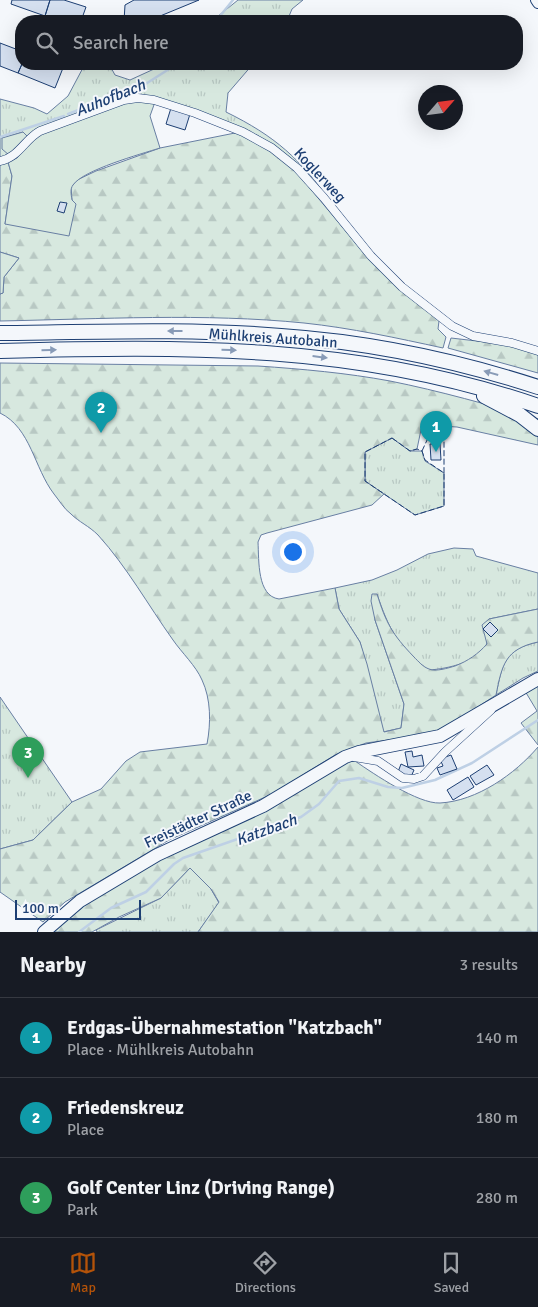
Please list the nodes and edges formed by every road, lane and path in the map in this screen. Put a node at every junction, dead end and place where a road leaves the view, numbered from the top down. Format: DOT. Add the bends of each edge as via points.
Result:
graph roads {
  1 [pos="0,161"];
  2 [pos="0,334"];
  3 [pos="0,350"];
  4 [pos="538,351"];
  5 [pos="461,383"];
  6 [pos="538,387"];
  7 [pos="538,406"];
  8 [pos="538,429"];
  9 [pos="538,678"];
  10 [pos="498,702"];
  11 [pos="345,757"];
  12 [pos="44,932"];
  1 -- 4 [label="street, Koglerweg" via="13,156 40,131 124,100 145,98 195,113 243,132 285,157 313,185 376,261 402,287 452,326 472,336"];
  6 -- 2 [label="highway, Mühlkreis Autobahn, one-way" via="433,359 306,338 180,331"];
  3 -- 5 [label="highway, Mühlkreis Autobahn, one-way" via="181,348 280,353 343,360"];
  5 -- 7 [label="highway, Mühlkreis Autobahn"];
  5 -- 8 [label="highway" via="520,415"];
  9 -- 10 [label="main road, Freistädter Straße"];
  10 -- 11 [label="main road, Freistädter Straße" via="440,736"];
  10 -- 11 [label="street, Freistädter Straße" via="423,776 403,778 378,761"];
  11 -- 12 [label="main road, Freistädter Straße" via="263,806 179,842 148,860 80,901"];
}
